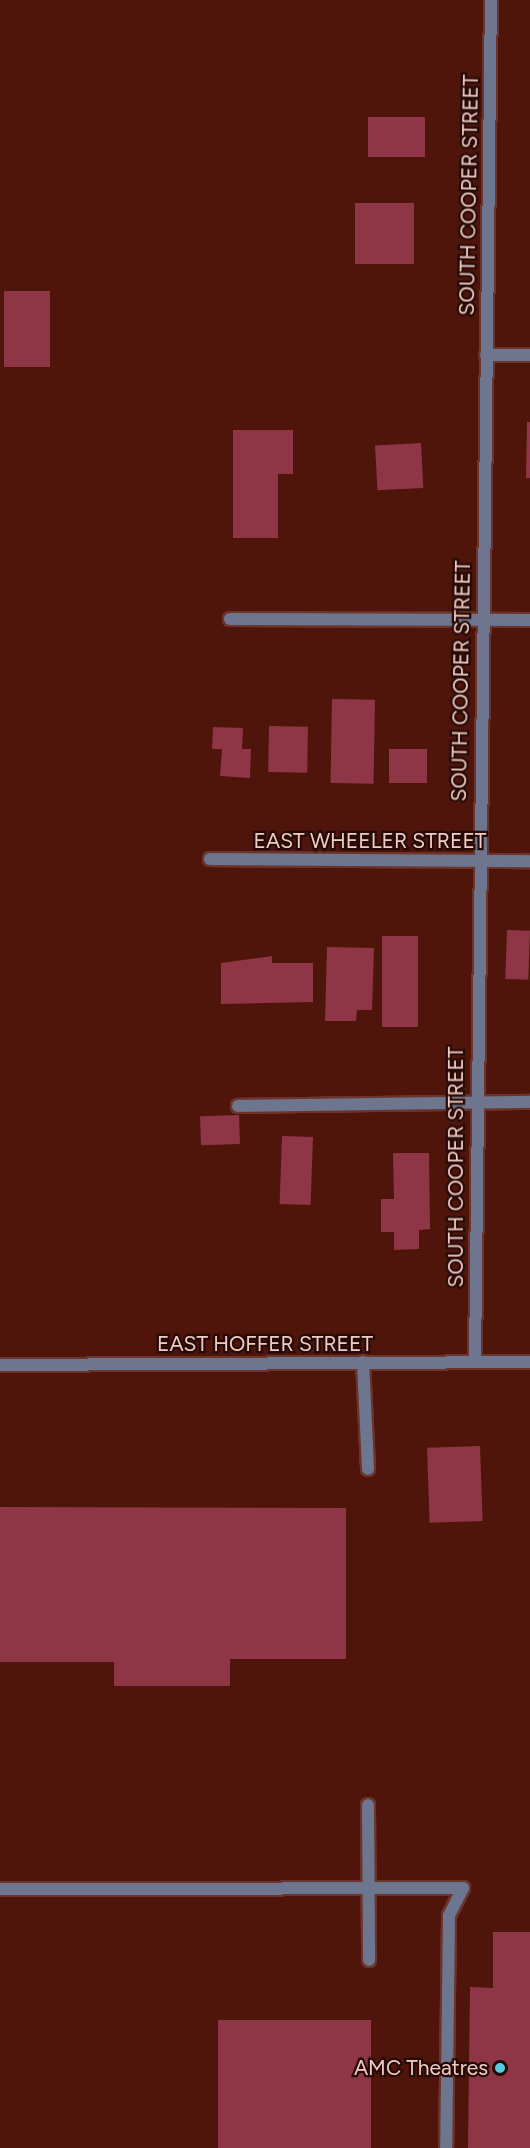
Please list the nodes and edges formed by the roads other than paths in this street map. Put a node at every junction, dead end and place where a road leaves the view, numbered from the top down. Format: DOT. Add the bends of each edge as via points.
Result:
graph roads {
  1 [pos="491,0"];
  2 [pos="530,355"];
  3 [pos="486,356"];
  4 [pos="230,618"];
  5 [pos="482,620"];
  6 [pos="530,620"];
  7 [pos="210,859"];
  8 [pos="478,861"];
  9 [pos="530,861"];
  10 [pos="475,1102"];
  11 [pos="530,1102"];
  12 [pos="238,1106"];
  13 [pos="363,1362"];
  14 [pos="475,1362"];
  15 [pos="530,1362"];
  16 [pos="0,1365"];
  17 [pos="368,1469"];
  18 [pos="368,1805"];
  19 [pos="368,1888"];
  20 [pos="0,1889"];
  21 [pos="369,1960"];
  22 [pos="446,2148"];
  1 -- 3 [label="street, SOUTH COOPER STREET"];
  2 -- 3 [label="street"];
  3 -- 5 [label="street, SOUTH COOPER STREET"];
  4 -- 5 [label="street"];
  5 -- 6 [label="street"];
  5 -- 8 [label="street, SOUTH COOPER STREET"];
  7 -- 8 [label="street, EAST WHEELER STREET"];
  8 -- 9 [label="street, EAST WHEELER STREET"];
  8 -- 10 [label="street, SOUTH COOPER STREET"];
  10 -- 11 [label="street"];
  10 -- 12 [label="street"];
  10 -- 14 [label="street, SOUTH COOPER STREET"];
  13 -- 14 [label="street, EAST HOFFER STREET"];
  13 -- 16 [label="street, EAST HOFFER STREET"];
  13 -- 17 [label="street"];
  14 -- 15 [label="street, EAST HOFFER STREET"];
  18 -- 19 [label="street"];
  19 -- 20 [label="street"];
  19 -- 21 [label="street"];
  19 -- 22 [label="street" via="462,1887 449,1916"];
}
